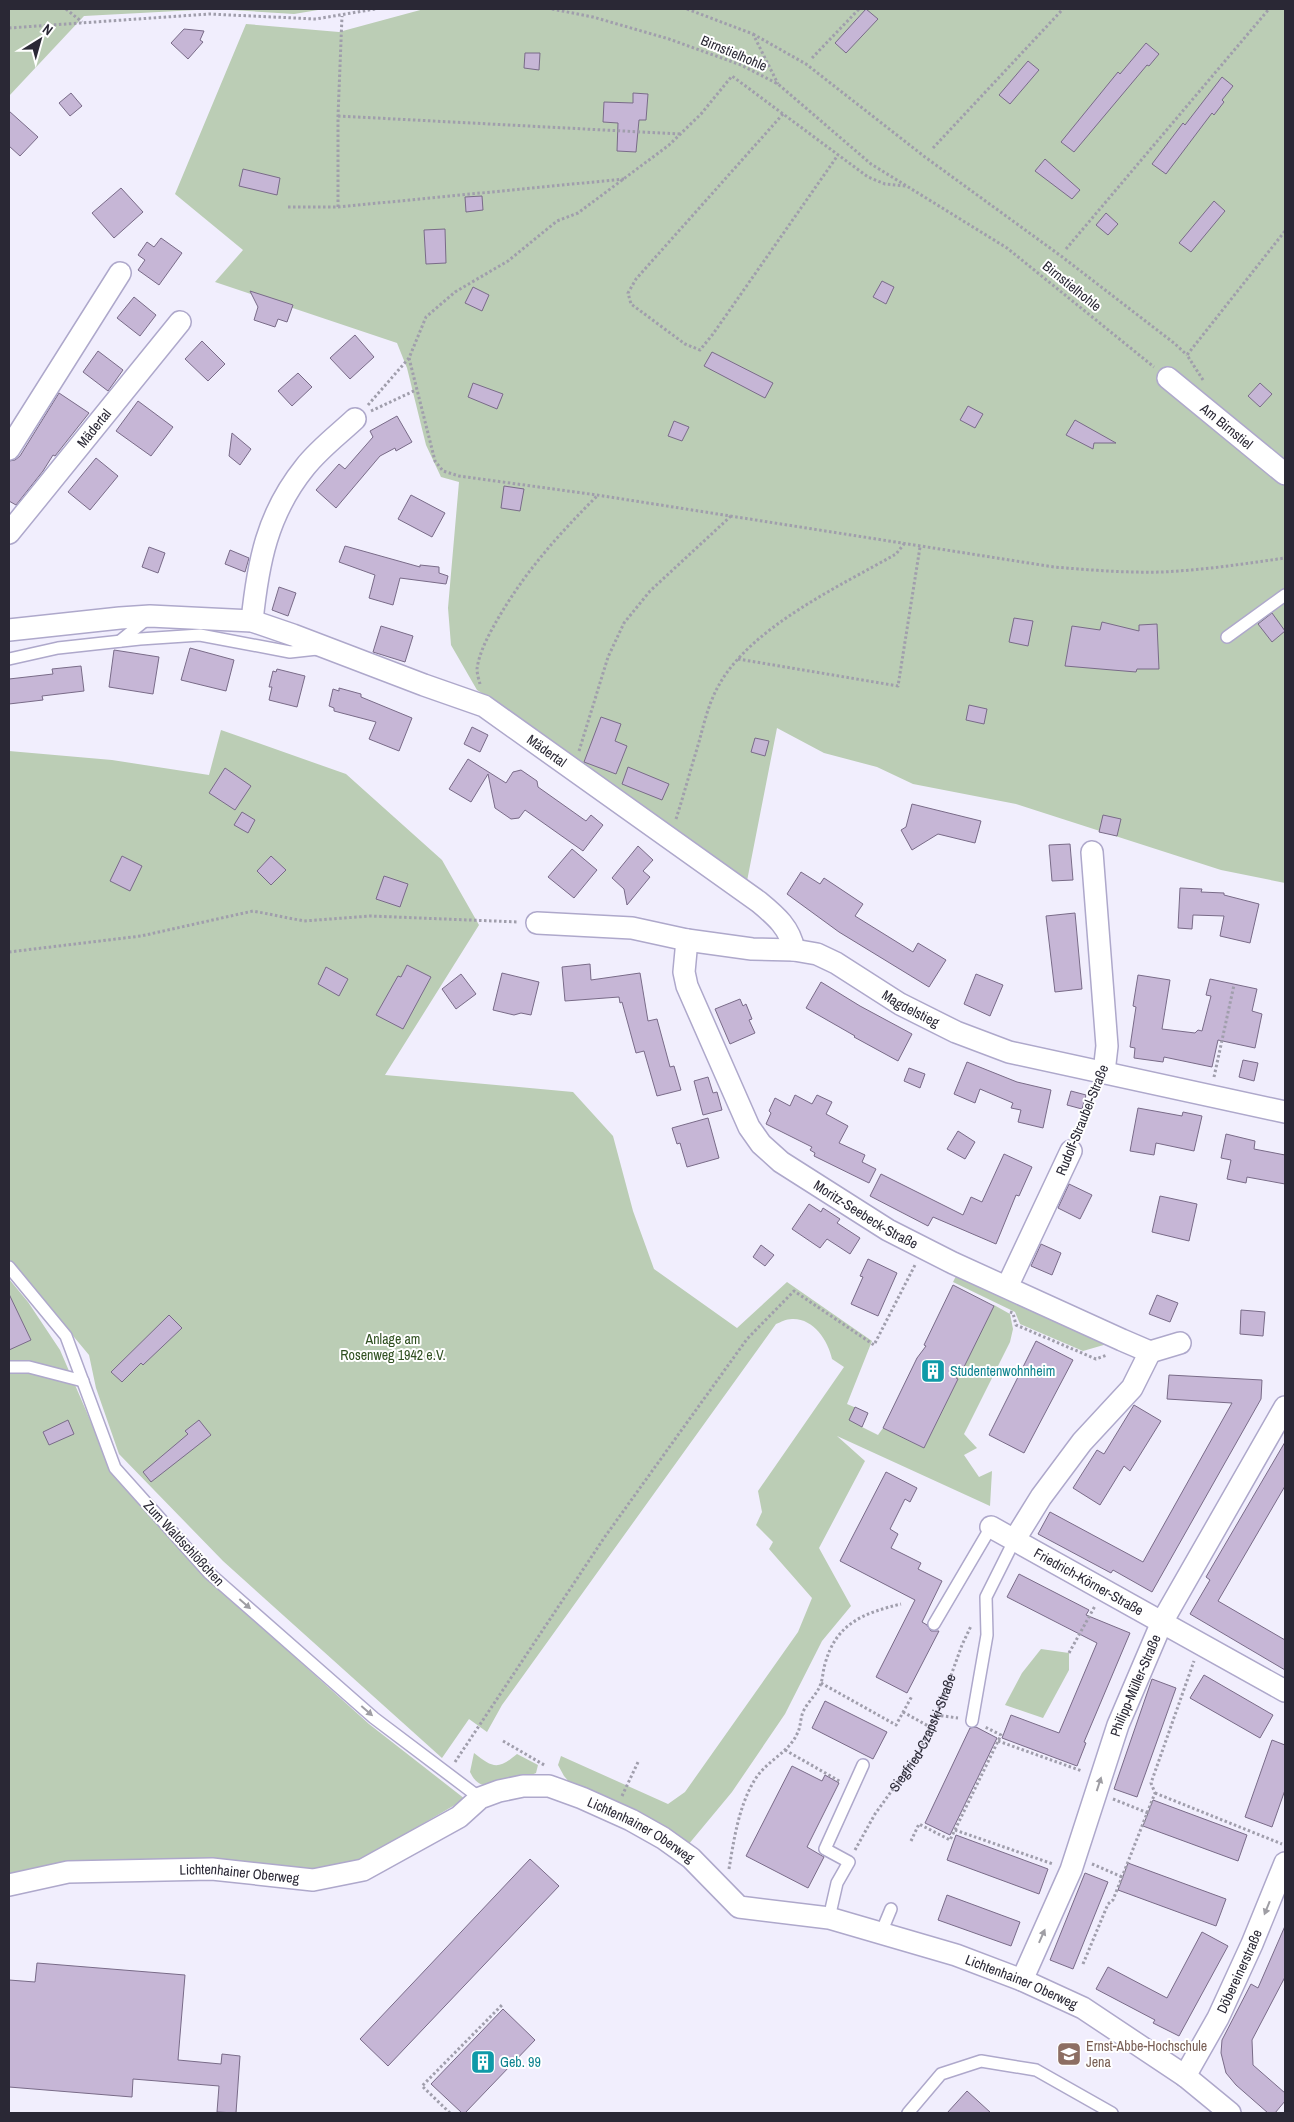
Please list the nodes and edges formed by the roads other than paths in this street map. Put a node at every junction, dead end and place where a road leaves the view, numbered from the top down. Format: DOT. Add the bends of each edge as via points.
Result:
graph roads {
  1 [pos="120,273"];
  2 [pos="180,322"];
  3 [pos="1168,378"];
  4 [pos="355,419"];
  5 [pos="9,449"];
  6 [pos="1285,474"];
  7 [pos="9,533"];
  8 [pos="1285,595"];
  9 [pos="150,616"];
  10 [pos="252,621"];
  11 [pos="9,630"];
  12 [pos="1227,637"];
  13 [pos="120,641"];
  14 [pos="324,648"];
  15 [pos="9,659"];
  16 [pos="1092,852"];
  17 [pos="537,923"];
  18 [pos="687,940"];
  19 [pos="794,950"];
  20 [pos="1104,1072"];
  21 [pos="1285,1112"];
  22 [pos="1071,1151"];
  23 [pos="9,1267"];
  24 [pos="1007,1287"];
  25 [pos="1180,1343"];
  26 [pos="1150,1352"];
  27 [pos="9,1367"];
  28 [pos="83,1380"];
  29 [pos="1285,1407"];
  30 [pos="991,1527"];
  31 [pos="1015,1539"];
  32 [pos="1162,1622"];
  33 [pos="934,1624"];
  34 [pos="1285,1691"];
  35 [pos="972,1721"];
  36 [pos="863,1765"];
  37 [pos="480,1798"];
  38 [pos="1285,1863"];
  39 [pos="9,1885"];
  40 [pos="891,1909"];
  41 [pos="829,1918"];
  42 [pos="881,1932"];
  43 [pos="1022,1980"];
  44 [pos="1186,2076"];
  45 [pos="908,2113"];
  46 [pos="1112,2113"];
  47 [pos="1230,2113"];
  1 -- 5 [label="street"];
  2 -- 7 [label="street, Mädertal"];
  3 -- 6 [label="street, Am Birnstiel"];
  4 -- 10 [label="street" via="305,466 282,502 267,536 256,576"];
  8 -- 12 [label="lane"];
  9 -- 10 [label="street, Mädertal"];
  9 -- 11 [label="street, Mädertal"];
  9 -- 13 [label="lane"];
  10 -- 14 [label="street, Mädertal"];
  13 -- 14 [label="lane" via="200,635 290,652"];
  13 -- 15 [label="lane" via="58,648"];
  14 -- 19 [label="street, Mädertal" via="484,706 760,902 788,930"];
  16 -- 20 [label="street, Rudolf-Straubel-Straße" via="1107,1046"];
  17 -- 18 [label="street, Magdelstieg" via="632,928"];
  18 -- 19 [label="street, Magdelstieg" via="752,949"];
  18 -- 24 [label="street, Moritz-Seebeck-Straße" via="684,972 687,986 749,1127 761,1144 781,1162 888,1230"];
  19 -- 20 [label="street, Magdelstieg" via="817,954 836,963 900,1004 956,1032 1009,1052"];
  20 -- 21 [label="street, Magdelstieg"];
  22 -- 24 [label="street, Rudolf-Straubel-Straße"];
  23 -- 28 [label="lane, Zum Waldschlößchen" via="66,1336"];
  24 -- 26 [label="street, Moritz-Seebeck-Straße"];
  25 -- 26 [label="street"];
  26 -- 31 [label="street" via="1132,1388 1082,1442"];
  27 -- 28 [label="lane" via="29,1367"];
  28 -- 37 [label="lane, Zum Waldschlößchen, one-way" via="115,1468 210,1573 374,1718"];
  29 -- 32 [label="street, Philipp-Müller-Straße"];
  30 -- 31 [label="street, Friedrich-Körner-Straße"];
  30 -- 33 [label="lane, Friedrich-Körner-Straße"];
  31 -- 32 [label="street, Friedrich-Körner-Straße"];
  31 -- 35 [label="lane" via="986,1596 987,1635"];
  32 -- 34 [label="street, Friedrich-Körner-Straße"];
  43 -- 32 [label="street, Philipp-Müller-Straße, one-way" via="1073,1864 1118,1725"];
  36 -- 41 [label="lane" via="825,1849 849,1862 837,1883"];
  37 -- 39 [label="street, Lichtenhainer Oberweg" via="459,1818 363,1870 313,1880 212,1870 96,1871 68,1872"];
  37 -- 41 [label="street, Lichtenhainer Oberweg" via="522,1786 549,1786 631,1820 663,1838 691,1858 739,1907"];
  38 -- 44 [label="street, Döbereinerstraße, one-way" via="1218,2018"];
  40 -- 42 [label="lane"];
  41 -- 42 [label="street, Lichtenhainer Oberweg"];
  42 -- 43 [label="street, Lichtenhainer Oberweg"];
  43 -- 44 [label="street, Lichtenhainer Oberweg" via="1083,2008"];
  44 -- 47 [label="street, Lichtenhainer Oberweg"];
  45 -- 46 [label="lane" via="941,2074 981,2061 1036,2070"];
}
